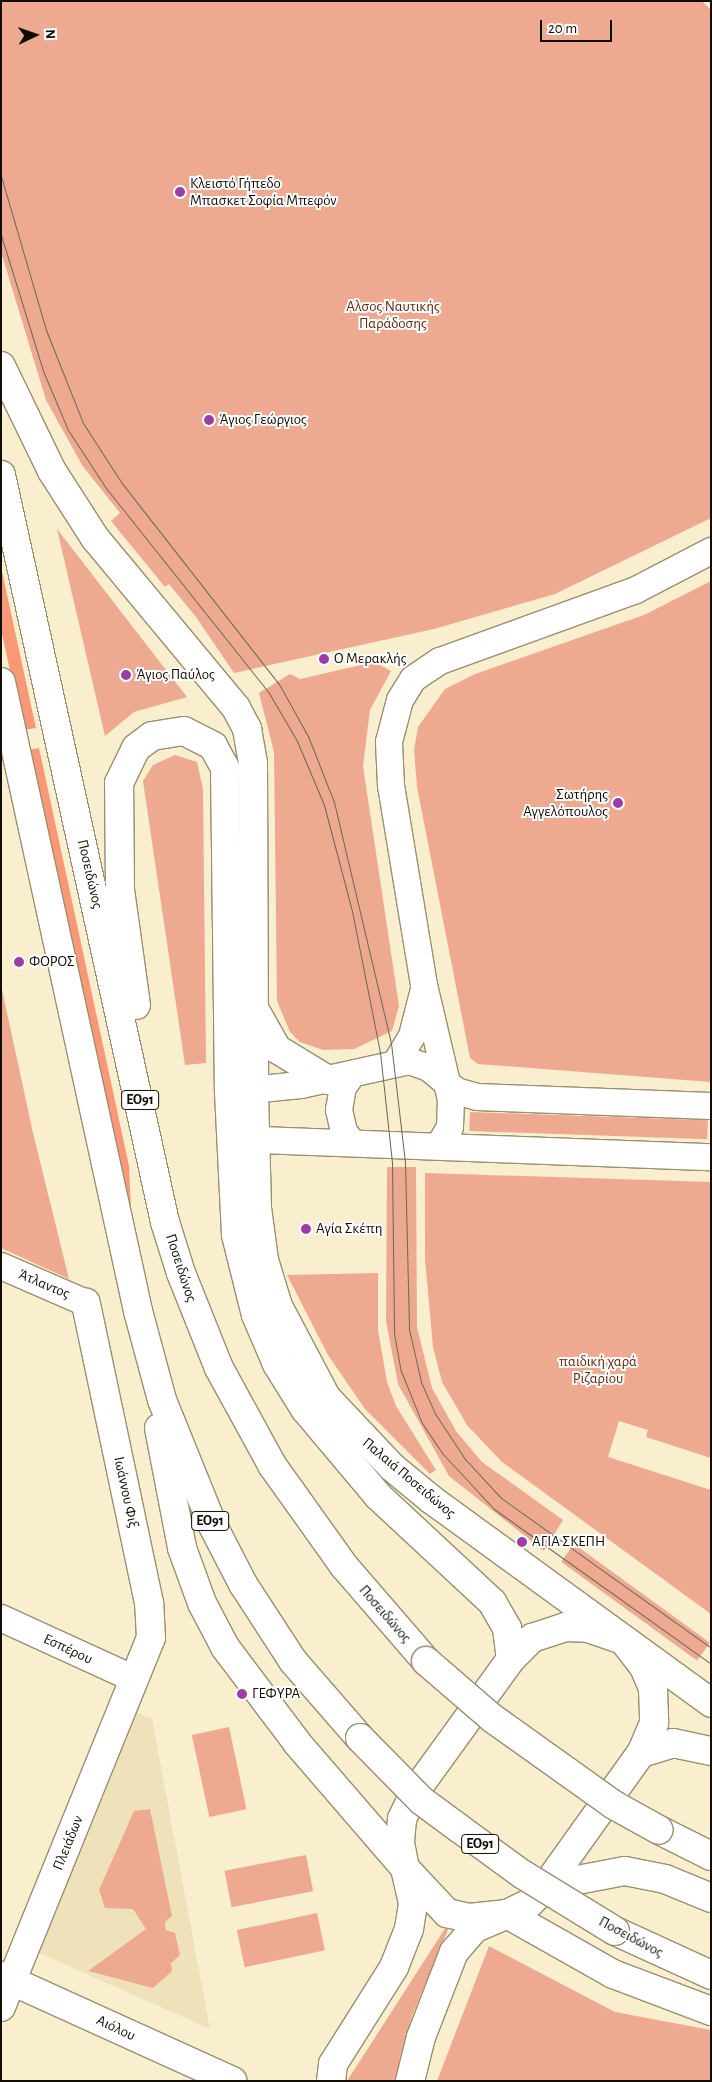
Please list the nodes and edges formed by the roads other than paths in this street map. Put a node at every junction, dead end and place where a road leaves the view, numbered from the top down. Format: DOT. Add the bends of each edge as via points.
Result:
graph roads {
  1 [pos="1,366"];
  2 [pos="1,475"];
  3 [pos="711,550"];
  4 [pos="1,682"];
  5 [pos="424,985"];
  6 [pos="254,1006"];
  7 [pos="397,1061"];
  8 [pos="339,1078"];
  9 [pos="448,1086"];
  10 [pos="241,1092"];
  11 [pos="711,1106"];
  12 [pos="242,1139"];
  13 [pos="353,1143"];
  14 [pos="439,1146"];
  15 [pos="711,1157"];
  16 [pos="165,1222"];
  17 [pos="1,1266"];
  18 [pos="129,1270"];
  19 [pos="86,1303"];
  20 [pos="1,1618"];
  21 [pos="622,1640"];
  22 [pos="511,1659"];
  23 [pos="134,1679"];
  24 [pos="711,1703"];
  25 [pos="711,1750"];
  26 [pos="641,1753"];
  27 [pos="711,1856"];
  28 [pos="405,1868"];
  29 [pos="546,1886"];
  30 [pos="711,1898"];
  31 [pos="507,1914"];
  32 [pos="711,1975"];
  33 [pos="7,1978"];
  34 [pos="1,2007"];
  35 [pos="711,2011"];
  36 [pos="329,2075"];
  37 [pos="232,2081"];
  38 [pos="410,2081"];
  1 -- 6 [label="main road" via="52,471 90,531 236,708 247,729 253,763"];
  2 -- 16 [label="main road, Ποσειδώνος / ΕΟ91"];
  3 -- 5 [label="street" via="636,590 440,661 424,669 406,688 396,714 389,758"];
  4 -- 18 [label="main road, Ποσειδώνος / ΕΟ91"];
  5 -- 7 [label="street" via="412,1036"];
  5 -- 9 [label="street"];
  6 -- 8 [label="main road" via="276,1049"];
  6 -- 10 [label="main road"];
  7 -- 8 [label="street"];
  7 -- 9 [label="street" via="429,1068"];
  8 -- 10 [label="street"];
  8 -- 13 [label="street" via="343,1087 339,1110 344,1132"];
  9 -- 11 [label="street" via="477,1097"];
  9 -- 14 [label="street" via="450,1127"];
  10 -- 12 [label="main road, Παλαιά Ποσειδώνος"];
  10 -- 16 [label="main road" via="225,768 205,739 173,730 152,736 129,757 117,800 120,890"];
  12 -- 13 [label="street"];
  12 -- 21 [label="main road, Παλαιά Ποσειδώνος" via="264,1260 278,1306 326,1396 392,1467"];
  12 -- 22 [label="main road, Παλαιά Ποσειδώνος" via="241,1263 256,1315 278,1364 305,1409 378,1496 492,1602 507,1628"];
  13 -- 14 [label="street"];
  14 -- 15 [label="street"];
  16 -- 27 [label="main road, Ποσειδώνος / ΕΟ91, bridge" via="218,1368 272,1464 344,1566 426,1661 492,1718 614,1805"];
  17 -- 19 [label="street, Άτλαντος"];
  18 -- 28 [label="main road" via="182,1548 202,1603 253,1687"];
  18 -- 32 [label="main road, Ποσειδώνος / ΕΟ91, bridge" via="165,1407 226,1554 293,1661 360,1738 422,1800 460,1829 522,1874 615,1931"];
  19 -- 23 [label="main road, Ιωάννου Φιξ" via="149,1603 151,1638"];
  20 -- 23 [label="street, Εσπέρου"];
  21 -- 22 [label="main road" via="588,1628 565,1627 532,1638"];
  21 -- 24 [label="main road, Παλαιά Ποσειδώνος"];
  21 -- 26 [label="main road" via="644,1667 653,1688 654,1723"];
  22 -- 28 [label="main road" via="416,1790 400,1830"];
  23 -- 33 [label="main road, Πλειάδων"];
  25 -- 26 [label="main road" via="673,1743"];
  26 -- 29 [label="main road"];
  28 -- 31 [label="main road" via="447,1912 469,1918"];
  28 -- 36 [label="main road" via="413,1903 400,1955"];
  29 -- 30 [label="main road" via="625,1871 665,1879"];
  29 -- 31 [label="main road" via="530,1903"];
  31 -- 35 [label="main road" via="613,1974"];
  31 -- 38 [label="main road" via="475,1928 454,1952 421,2037"];
  33 -- 34 [label="main road, Πλειάδων"];
  33 -- 37 [label="main road, Αιόλου"];
}
